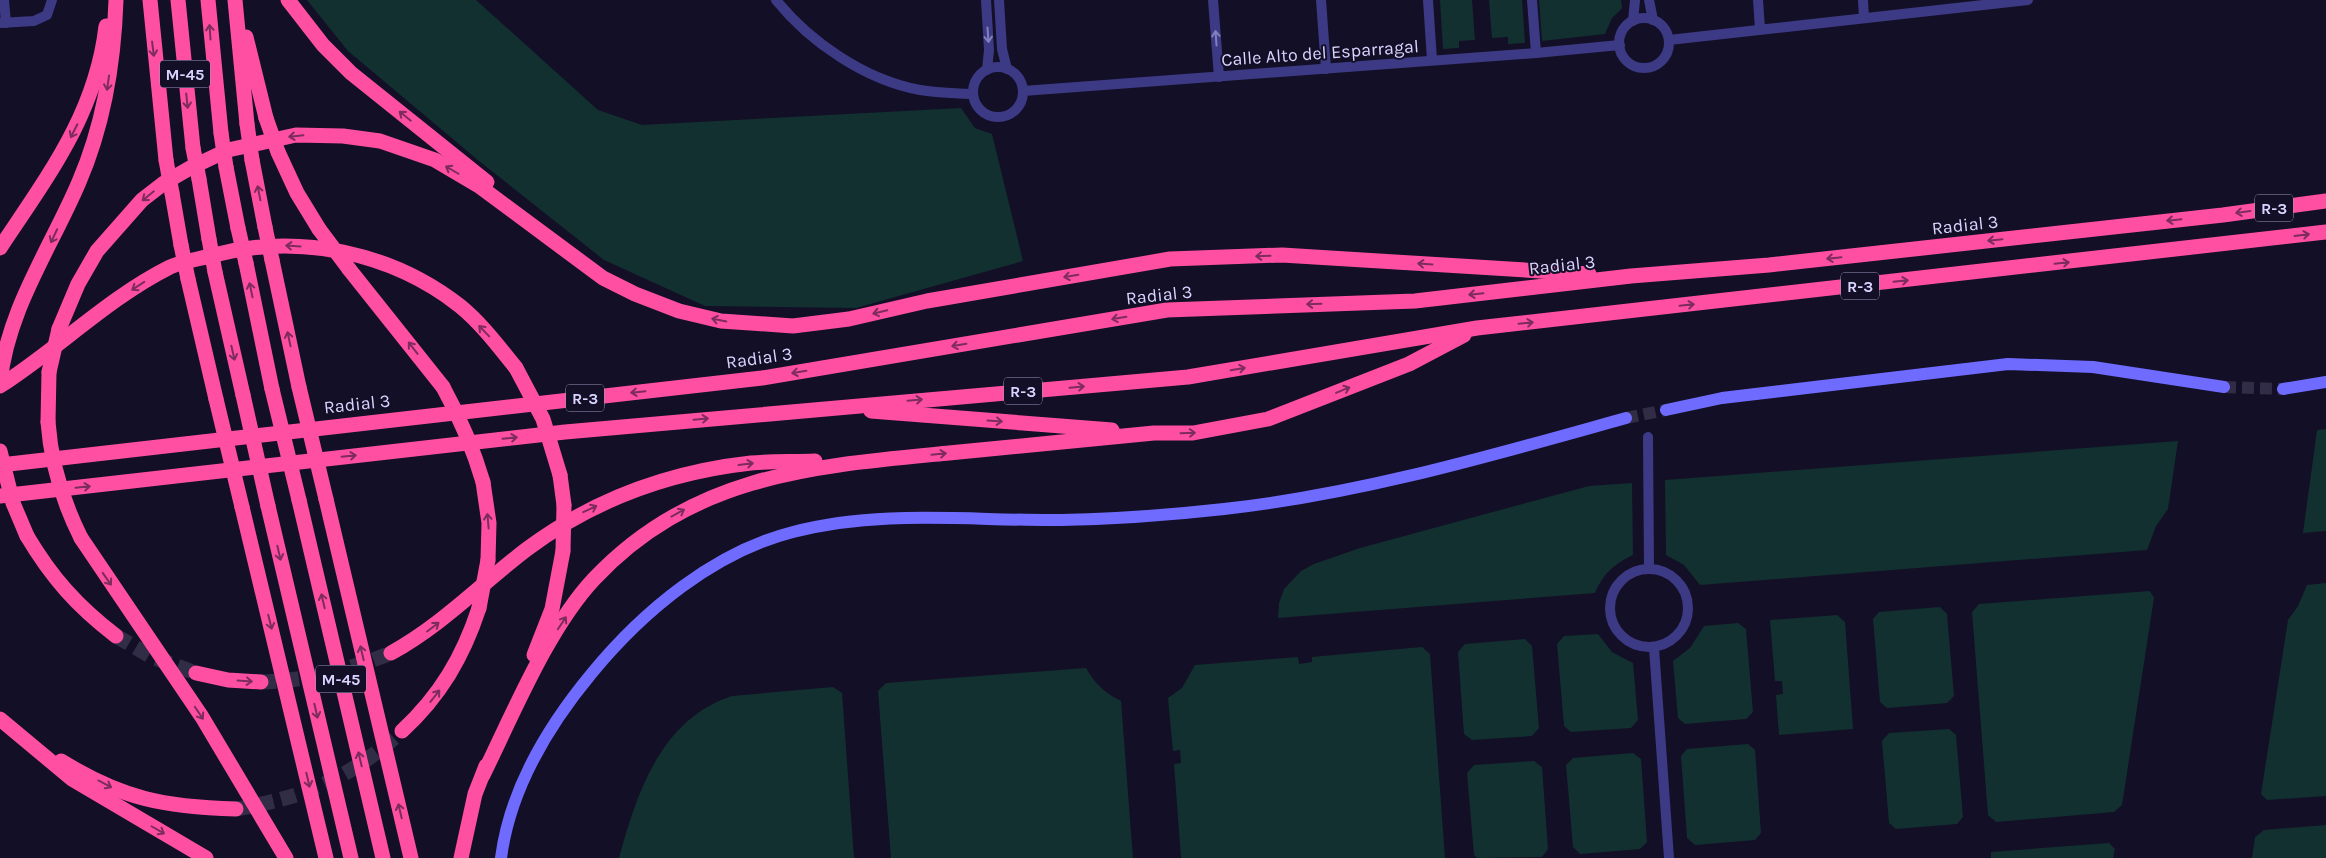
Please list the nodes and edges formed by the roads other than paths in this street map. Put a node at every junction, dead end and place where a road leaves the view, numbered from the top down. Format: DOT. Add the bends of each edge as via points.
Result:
graph roads {
  1 [pos="4,0"];
  2 [pos="52,0"];
  3 [pos="109,0"];
  4 [pos="116,0"];
  5 [pos="150,0"];
  6 [pos="178,0"];
  7 [pos="208,0"];
  8 [pos="235,0"];
  9 [pos="241,0"];
  10 [pos="288,0"];
  11 [pos="776,0"];
  12 [pos="986,0"];
  13 [pos="999,0"];
  14 [pos="1213,0"];
  15 [pos="1321,0"];
  16 [pos="1428,0"];
  17 [pos="1532,0"];
  18 [pos="1635,0"];
  19 [pos="1649,0"];
  20 [pos="1758,0"];
  21 [pos="1863,0"];
  22 [pos="2028,0"];
  23 [pos="1964,4"];
  24 [pos="1864,18"];
  25 [pos="1653,20"];
  26 [pos="1634,21"];
  27 [pos="3,23"];
  28 [pos="1760,29"];
  29 [pos="1669,40"];
  30 [pos="1620,45"];
  31 [pos="1536,53"];
  32 [pos="1432,60"];
  33 [pos="1007,69"];
  34 [pos="1326,69"];
  35 [pos="987,70"];
  36 [pos="1219,77"];
  37 [pos="1023,91"];
  38 [pos="973,94"];
  39 [pos="2326,201"];
  40 [pos="2326,232"];
  41 [pos="0,248"];
  42 [pos="576,260"];
  43 [pos="1631,276"];
  44 [pos="1477,328"];
  45 [pos="2326,382"];
  46 [pos="0,384"];
  47 [pos="2224,387"];
  48 [pos="2283,389"];
  49 [pos="825,408"];
  50 [pos="1666,410"];
  51 [pos="1626,418"];
  52 [pos="1154,433"];
  53 [pos="1648,438"];
  54 [pos="0,451"];
  55 [pos="890,458"];
  56 [pos="0,465"];
  57 [pos="0,496"];
  58 [pos="1649,569"];
  59 [pos="116,636"];
  60 [pos="1654,648"];
  61 [pos="391,653"];
  62 [pos="196,673"];
  63 [pos="261,682"];
  64 [pos="0,719"];
  65 [pos="402,732"];
  66 [pos="17,734"];
  67 [pos="482,775"];
  68 [pos="236,809"];
  69 [pos="206,858"];
  70 [pos="286,858"];
  71 [pos="326,858"];
  72 [pos="351,858"];
  73 [pos="383,858"];
  74 [pos="412,858"];
  75 [pos="461,858"];
  76 [pos="501,858"];
  77 [pos="1670,858"];
  1 -- 27 [label="street"];
  2 -- 27 [label="street" via="47,15 34,21"];
  3 -- 41 [label="highway, one-way" via="100,60 75,131"];
  4 -- 46 [label="highway, one-way" via="105,105 79,182 7,341"];
  5 -- 71 [label="highway, one-way, bridge" via="166,160 188,280"];
  6 -- 72 [label="highway, M-45, one-way, bridge" via="193,148 215,272"];
  73 -- 7 [label="highway, M-45, one-way, bridge" via="272,389 238,228 221,133"];
  74 -- 8 [label="highway, one-way, bridge" via="299,387 265,227 247,124"];
  65 -- 9 [label="highway, one-way, bridge" via="423,712 454,669 470,638 488,560 483,482 461,419 443,387 319,229 297,193 266,118 253,72"];
  42 -- 10 [label="highway, one-way" via="538,223 351,73 323,46"];
  11 -- 38 [label="street" via="823,45 880,77 918,90"];
  12 -- 35 [label="street, one-way"];
  13 -- 33 [label="street" via="1002,49"];
  36 -- 14 [label="street, one-way"];
  15 -- 34 [label="street"];
  16 -- 32 [label="street"];
  17 -- 31 [label="street"];
  18 -- 26 [label="street"];
  19 -- 25 [label="street"];
  20 -- 28 [label="street"];
  21 -- 24 [label="street"];
  22 -- 23 [label="street"];
  23 -- 24 [label="street"];
  24 -- 28 [label="street"];
  25 -- 26 [label="street" via="1640,18"];
  25 -- 29 [label="street" via="1664,27"];
  26 -- 30 [label="street" via="1622,33"];
  28 -- 29 [label="street"];
  29 -- 30 [label="street" via="1663,59 1645,68 1628,61"];
  30 -- 31 [label="street, Calle Alto del Esparragal"];
  31 -- 32 [label="street, Calle Alto del Esparragal"];
  32 -- 34 [label="street, Calle Alto del Esparragal"];
  33 -- 35 [label="street"];
  33 -- 37 [label="street" via="1018,78"];
  34 -- 36 [label="street, Calle Alto del Esparragal"];
  35 -- 38 [label="street" via="977,80"];
  36 -- 37 [label="street, Calle Alto del Esparragal"];
  37 -- 38 [label="street" via="1022,100 1015,110 1000,117 983,112"];
  39 -- 43 [label="highway, Radial 3 / R-3, one-way" via="1769,265"];
  44 -- 40 [label="highway, R-3, one-way"];
  43 -- 42 [label="highway, one-way" via="1282,255 1170,259 927,301 849,319 793,326 720,321 679,311 635,294"];
  42 -- 70 [label="highway, one-way, bridge" via="479,186 435,160 380,141 296,135 228,150 164,183 142,200 97,251 78,284 59,329 49,372 49,446 64,505 80,538 202,717"];
  43 -- 56 [label="highway, Radial 3 / R-3, one-way" via="1415,300 1167,310 762,378"];
  49 -- 44 [label="highway, R-3, one-way" via="1188,377"];
  52 -- 44 [label="highway, one-way" via="1193,433 1268,419 1409,364"];
  45 -- 48 [label="street"];
  67 -- 46 [label="highway, one-way, bridge" via="552,609 563,551 564,505 560,475 543,419 516,368 461,307 394,266 321,248 281,245 240,248 172,266 109,306 27,369"];
  47 -- 50 [label="street" via="2093,367 2008,364 1722,398"];
  49 -- 52 [label="highway, one-way"];
  57 -- 49 [label="highway, R-3, one-way" via="565,432"];
  51 -- 76 [label="street" via="1381,484 1216,510 1061,520 887,518 791,532 706,570 667,600 606,656 543,738 520,786 503,840"];
  55 -- 52 [label="highway, one-way"];
  53 -- 58 [label="street"];
  54 -- 59 [label="highway, bridge" via="13,503 27,536 58,583 90,616"];
  61 -- 55 [label="highway, one-way" via="417,639 535,544 575,516 611,499 670,478 711,469 752,463"];
  67 -- 55 [label="highway, one-way" via="552,637 594,579 634,542 696,503 730,489 772,476"];
  58 -- 60 [label="street" via="1660,570 1676,579 1689,605 1683,628 1666,644"];
  58 -- 60 [label="street" via="1630,574 1616,587 1610,612 1619,635 1635,645"];
  60 -- 77 [label="street"];
  62 -- 63 [label="highway, one-way" via="228,680"];
  64 -- 66 [label="highway"];
  66 -- 68 [label="highway, one-way" via="122,793 164,804"];
  66 -- 69 [label="highway, one-way" via="72,779"];
  67 -- 75 [label="highway"];
}
